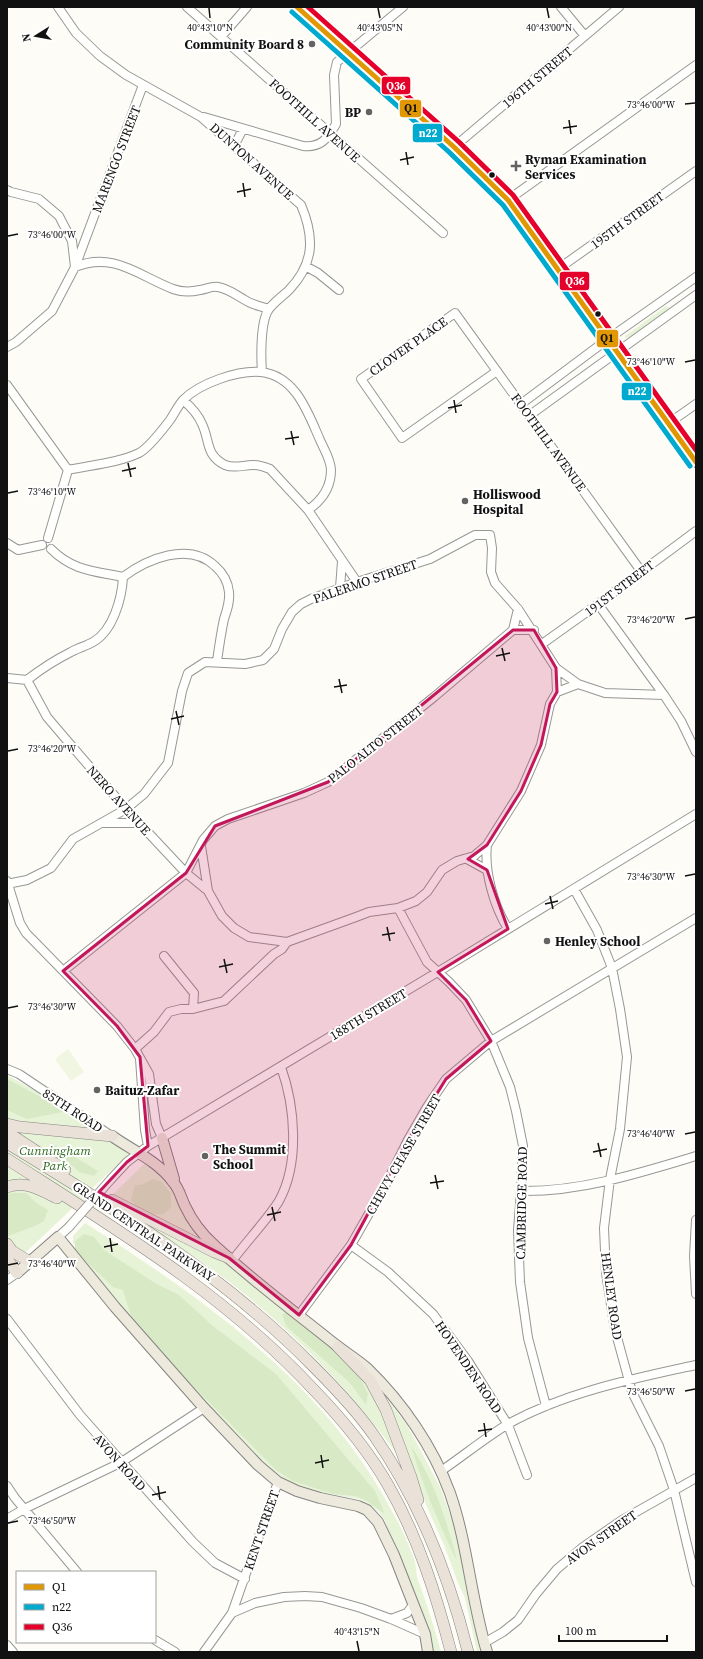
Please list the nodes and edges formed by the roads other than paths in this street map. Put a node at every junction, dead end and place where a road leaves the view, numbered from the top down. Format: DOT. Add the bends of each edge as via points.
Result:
graph roads {
  1 [pos="58,7"];
  2 [pos="187,7"];
  3 [pos="247,7"];
  4 [pos="297,7"];
  5 [pos="403,7"];
  6 [pos="561,7"];
  7 [pos="619,7"];
  8 [pos="221,36"];
  9 [pos="585,36"];
  10 [pos="349,53"];
  11 [pos="696,65"];
  12 [pos="143,85"];
  13 [pos="202,116"];
  14 [pos="243,128"];
  15 [pos="330,134"];
  16 [pos="234,146"];
  17 [pos="454,147"];
  18 [pos="696,171"];
  19 [pos="7,190"];
  20 [pos="508,200"];
  21 [pos="443,233"];
  22 [pos="75,267"];
  23 [pos="306,267"];
  24 [pos="558,269"];
  25 [pos="696,277"];
  26 [pos="339,290"];
  27 [pos="671,295"];
  28 [pos="696,295"];
  29 [pos="680,306"];
  30 [pos="268,309"];
  31 [pos="455,313"];
  32 [pos="608,339"];
  33 [pos="7,347"];
  34 [pos="617,351"];
  35 [pos="497,371"];
  36 [pos="262,372"];
  37 [pos="562,374"];
  38 [pos="7,385"];
  39 [pos="570,385"];
  40 [pos="183,400"];
  41 [pos="521,404"];
  42 [pos="696,404"];
  43 [pos="530,415"];
  44 [pos="669,423"];
  45 [pos="696,462"];
  46 [pos="68,470"];
  47 [pos="308,510"];
  48 [pos="696,531"];
  49 [pos="48,538"];
  50 [pos="7,543"];
  51 [pos="42,545"];
  52 [pos="51,548"];
  53 [pos="342,561"];
  54 [pos="642,571"];
  55 [pos="123,577"];
  56 [pos="357,582"];
  57 [pos="340,588"];
  58 [pos="598,604"];
  59 [pos="518,608"];
  60 [pos="512,630"];
  61 [pos="534,630"];
  62 [pos="542,644"];
  63 [pos="217,661"];
  64 [pos="556,668"];
  65 [pos="7,678"];
  66 [pos="27,680"];
  67 [pos="578,684"];
  68 [pos="557,692"];
  69 [pos="664,695"];
  70 [pos="696,752"];
  71 [pos="126,809"];
  72 [pos="696,814"];
  73 [pos="102,823"];
  74 [pos="139,823"];
  75 [pos="487,845"];
  76 [pos="201,846"];
  77 [pos="467,859"];
  78 [pos="486,870"];
  79 [pos="186,872"];
  80 [pos="7,883"];
  81 [pos="574,889"];
  82 [pos="208,891"];
  83 [pos="398,908"];
  84 [pos="696,918"];
  85 [pos="508,929"];
  86 [pos="261,940"];
  87 [pos="287,942"];
  88 [pos="274,954"];
  89 [pos="164,956"];
  90 [pos="612,968"];
  91 [pos="63,971"];
  92 [pos="438,972"];
  93 [pos="193,1009"];
  94 [pos="492,1041"];
  95 [pos="135,1049"];
  96 [pos="140,1057"];
  97 [pos="281,1067"];
  98 [pos="7,1069"];
  99 [pos="7,1124"];
  100 [pos="7,1132"];
  101 [pos="112,1136"];
  102 [pos="162,1138"];
  103 [pos="7,1143"];
  104 [pos="148,1146"];
  105 [pos="138,1153"];
  106 [pos="696,1156"];
  107 [pos="7,1159"];
  108 [pos="610,1179"];
  109 [pos="175,1183"];
  110 [pos="7,1187"];
  111 [pos="522,1191"];
  112 [pos="96,1217"];
  113 [pos="696,1220"];
  114 [pos="58,1237"];
  115 [pos="7,1244"];
  116 [pos="351,1245"];
  117 [pos="7,1259"];
  118 [pos="231,1260"];
  119 [pos="30,1262"];
  120 [pos="17,1273"];
  121 [pos="7,1280"];
  122 [pos="696,1294"];
  123 [pos="299,1315"];
  124 [pos="7,1319"];
  125 [pos="338,1347"];
  126 [pos="696,1364"];
  127 [pos="628,1380"];
  128 [pos="546,1406"];
  129 [pos="204,1408"];
  130 [pos="508,1425"];
  131 [pos="120,1463"];
  132 [pos="441,1471"];
  133 [pos="527,1475"];
  134 [pos="696,1478"];
  135 [pos="278,1482"];
  136 [pos="7,1486"];
  137 [pos="674,1490"];
  138 [pos="24,1509"];
  139 [pos="7,1519"];
  140 [pos="424,1523"];
  141 [pos="76,1571"];
  142 [pos="245,1579"];
  143 [pos="696,1582"];
  144 [pos="413,1605"];
  145 [pos="232,1613"];
  146 [pos="391,1619"];
  147 [pos="425,1634"];
  148 [pos="156,1641"];
  149 [pos="7,1645"];
  150 [pos="485,1647"];
  151 [pos="13,1652"];
  152 [pos="175,1652"];
  153 [pos="204,1652"];
  154 [pos="428,1652"];
  155 [pos="451,1652"];
  156 [pos="468,1652"];
  1 -- 12 [label="street, DUNTON AVENUE" via="76,33 95,52 114,68"];
  2 -- 8 [label="street, FOOTHILL AVENUE"];
  3 -- 8 [label="street"];
  4 -- 10 [label="main road"];
  5 -- 10 [label="street"];
  6 -- 9 [label="street"];
  7 -- 9 [label="street, 196TH STREET"];
  8 -- 15 [label="street, FOOTHILL AVENUE"];
  9 -- 17 [label="street, 196TH STREET"];
  10 -- 15 [label="street" via="338,62 335,69 336,124"];
  10 -- 17 [label="main road"];
  11 -- 20 [label="street"];
  12 -- 13 [label="street, DUNTON AVENUE"];
  12 -- 22 [label="street, MARENGO STREET"];
  13 -- 14 [label="street"];
  13 -- 16 [label="street, DUNTON AVENUE"];
  14 -- 15 [label="street" via="311,147 321,144"];
  14 -- 16 [label="street"];
  15 -- 21 [label="street, FOOTHILL AVENUE"];
  16 -- 23 [label="street, DUNTON AVENUE" via="301,205 310,233 310,251"];
  17 -- 20 [label="main road"];
  18 -- 24 [label="street, 195TH STREET"];
  19 -- 22 [label="street" via="38,199 59,216 72,241"];
  20 -- 24 [label="main road"];
  22 -- 30 [label="street" via="92,262 113,263 173,288 189,291 218,287"];
  22 -- 33 [label="street, MARENGO STREET" via="52,311"];
  23 -- 26 [label="street"];
  23 -- 30 [label="street, DUNTON AVENUE" via="290,289"];
  24 -- 32 [label="main road"];
  25 -- 27 [label="street"];
  27 -- 29 [label="street"];
  27 -- 32 [label="street"];
  28 -- 29 [label="street"];
  29 -- 34 [label="street"];
  30 -- 36 [label="street" via="261,339"];
  31 -- 35 [label="street, FOOTHILL AVENUE"];
  31 -- 35 [label="street, CLOVER PLACE" via="361,379 402,438"];
  32 -- 34 [label="main road"];
  32 -- 37 [label="street"];
  34 -- 39 [label="street"];
  34 -- 44 [label="main road"];
  35 -- 41 [label="street, FOOTHILL AVENUE"];
  36 -- 40 [label="street" via="216,380"];
  36 -- 47 [label="street" via="282,380 299,396 331,463 328,486 315,505"];
  37 -- 39 [label="street"];
  37 -- 41 [label="street"];
  38 -- 46 [label="street"];
  39 -- 43 [label="street"];
  40 -- 46 [label="street" via="140,452"];
  40 -- 47 [label="street" via="200,419 214,457 221,463 233,467 253,465 270,469"];
  41 -- 43 [label="street, FOOTHILL AVENUE"];
  42 -- 44 [label="street"];
  43 -- 54 [label="street, FOOTHILL AVENUE"];
  44 -- 45 [label="main road"];
  46 -- 49 [label="street"];
  47 -- 53 [label="street"];
  48 -- 54 [label="street, 191ST STREET"];
  49 -- 51 [label="street" via="42,540"];
  49 -- 52 [label="street" via="53,542"];
  50 -- 51 [label="street" via="18,550"];
  51 -- 52 [label="street" via="45,549"];
  52 -- 55 [label="street" via="75,567"];
  53 -- 56 [label="street"];
  53 -- 57 [label="street"];
  54 -- 58 [label="street, 191ST STREET"];
  55 -- 63 [label="street" via="143,564 163,557 193,555 211,562 224,576 229,592"];
  55 -- 66 [label="street" via="117,608 104,631 94,642 55,661"];
  56 -- 57 [label="street, PALERMO STREET"];
  56 -- 59 [label="street, PALERMO STREET" via="430,559 475,535 490,535 491,572 495,582"];
  57 -- 63 [label="street, PALERMO STREET" via="301,604 292,612 274,649 263,660 245,664"];
  58 -- 62 [label="street, 191ST STREET"];
  58 -- 69 [label="street"];
  59 -- 60 [label="street"];
  59 -- 61 [label="street"];
  60 -- 61 [label="street"];
  60 -- 76 [label="street, PALO ALTO STREET" via="328,782 215,826"];
  61 -- 62 [label="street"];
  62 -- 64 [label="street"];
  63 -- 71 [label="street, PALERMO STREET" via="205,662 188,673 168,763 144,794"];
  64 -- 67 [label="street"];
  64 -- 68 [label="street"];
  65 -- 66 [label="street"];
  66 -- 71 [label="street, NERO AVENUE" via="48,717"];
  67 -- 68 [label="street"];
  67 -- 69 [label="street" via="605,693"];
  68 -- 75 [label="street" via="550,704 541,745 521,791"];
  69 -- 70 [label="street" via="681,721"];
  71 -- 73 [label="street, PALERMO STREET"];
  71 -- 74 [label="street, NERO AVENUE"];
  72 -- 81 [label="street, 188TH STREET"];
  73 -- 74 [label="street, PALERMO STREET"];
  73 -- 80 [label="street, PALERMO STREET" via="74,839 50,868 27,880"];
  74 -- 79 [label="street, NERO AVENUE"];
  75 -- 77 [label="street"];
  75 -- 78 [label="street"];
  76 -- 79 [label="street, PALO ALTO STREET"];
  76 -- 82 [label="street, NERO AVENUE"];
  77 -- 78 [label="street"];
  77 -- 83 [label="street" via="448,865 436,877 427,892 416,901"];
  78 -- 85 [label="street" via="501,917"];
  79 -- 82 [label="street, NERO AVENUE"];
  79 -- 91 [label="street, PALO ALTO STREET"];
  80 -- 91 [label="street" via="22,929"];
  81 -- 85 [label="street, 188TH STREET"];
  81 -- 90 [label="street, HENLEY ROAD" via="597,930"];
  82 -- 86 [label="street, NERO AVENUE" via="222,916 234,928 249,937"];
  83 -- 87 [label="street" via="369,912"];
  83 -- 92 [label="street, CAMBRIDGE ROAD" via="427,962"];
  84 -- 90 [label="street, CHEVY CHASE STREET"];
  85 -- 92 [label="street, 188TH STREET"];
  86 -- 87 [label="street, NERO AVENUE"];
  86 -- 88 [label="street, NERO AVENUE"];
  87 -- 88 [label="street"];
  88 -- 93 [label="street" via="224,1001"];
  89 -- 93 [label="street" via="194,993"];
  90 -- 94 [label="street, CHEVY CHASE STREET"];
  90 -- 108 [label="street, HENLEY ROAD" via="627,1057 620,1129"];
  91 -- 95 [label="street" via="118,1026"];
  92 -- 94 [label="street, CAMBRIDGE ROAD" via="466,1000"];
  92 -- 97 [label="street, 188TH STREET"];
  93 -- 95 [label="street" via="181,1008 168,1012 154,1032"];
  94 -- 111 [label="street, CAMBRIDGE ROAD" via="510,1087 516,1111 522,1146"];
  94 -- 116 [label="street, CHEVY CHASE STREET" via="442,1084 408,1140"];
  95 -- 96 [label="street"];
  96 -- 102 [label="street" via="149,1074 156,1124"];
  96 -- 104 [label="street"];
  97 -- 102 [label="street, 188TH STREET"];
  97 -- 118 [label="street" via="287,1082 293,1117 292,1157 288,1176 279,1200"];
  98 -- 101 [label="street, 85TH ROAD" via="19,1074"];
  99 -- 101 [label="highway" via="20,1128"];
  100 -- 118 [label="highway" via="114,1201"];
  101 -- 105 [label="main road, 85TH ROAD"];
  102 -- 104 [label="street, 188TH STREET"];
  102 -- 109 [label="main road"];
  103 -- 140 [label="highway, GRAND CENTRAL PARKWAY" via="158,1238 257,1313 342,1396 370,1430 400,1477"];
  104 -- 105 [label="street, 188TH STREET"];
  105 -- 109 [label="main road, GRAND CENTRAL PARKWAY" via="155,1164"];
  105 -- 114 [label="street, 188TH STREET, bridge"];
  106 -- 108 [label="street"];
  107 -- 112 [label="highway, GRAND CENTRAL PARKWAY"];
  108 -- 111 [label="street" via="560,1189"];
  108 -- 127 [label="street, HENLEY ROAD" via="604,1228 606,1273 615,1330"];
  109 -- 118 [label="main road, GRAND CENTRAL PARKWAY" via="198,1228"];
  110 -- 112 [label="highway" via="23,1184 34,1187"];
  111 -- 128 [label="street, CAMBRIDGE ROAD" via="518,1230 520,1282 528,1338"];
  112 -- 155 [label="highway, GRAND CENTRAL PARKWAY" via="198,1285 245,1324 290,1363 362,1444 388,1485 410,1528 429,1575"];
  113 -- 122 [label="street"];
  114 -- 119 [label="main road"];
  114 -- 129 [label="main road" via="115,1307"];
  115 -- 119 [label="highway" via="12,1251"];
  116 -- 123 [label="street, CHEVY CHASE STREET"];
  116 -- 130 [label="street, HOVENDEN ROAD" via="388,1272 433,1314 468,1361"];
  117 -- 120 [label="highway"];
  118 -- 123 [label="main road, GRAND CENTRAL PARKWAY"];
  119 -- 120 [label="main road"];
  120 -- 121 [label="street"];
  123 -- 125 [label="main road, GRAND CENTRAL PARKWAY"];
  124 -- 131 [label="street, AVON ROAD" via="80,1416"];
  125 -- 132 [label="main road, GRAND CENTRAL PARKWAY" via="366,1367 390,1392 427,1445"];
  125 -- 140 [label="highway" via="370,1380 386,1410 411,1478"];
  126 -- 127 [label="street"];
  127 -- 128 [label="street"];
  127 -- 137 [label="street, HENLEY ROAD" via="659,1446"];
  128 -- 130 [label="street"];
  129 -- 131 [label="street"];
  129 -- 135 [label="main road" via="258,1465"];
  130 -- 132 [label="street"];
  130 -- 133 [label="street, HOVENDEN ROAD"];
  131 -- 138 [label="street"];
  131 -- 142 [label="street, AVON ROAD" via="215,1563"];
  132 -- 150 [label="main road, GRAND CENTRAL PARKWAY" via="457,1515"];
  134 -- 137 [label="street, AVON STREET"];
  135 -- 142 [label="street, KENT STREET"];
  135 -- 144 [label="main road" via="320,1498 358,1506 372,1515 383,1530"];
  136 -- 138 [label="street"];
  137 -- 143 [label="street, HENLEY ROAD"];
  137 -- 150 [label="street, AVON STREET" via="622,1520 583,1547 557,1569 518,1620"];
  138 -- 139 [label="street"];
  138 -- 141 [label="street"];
  140 -- 156 [label="highway, GRAND CENTRAL PARKWAY" via="459,1617"];
  142 -- 145 [label="street"];
  144 -- 146 [label="street" via="407,1613"];
  144 -- 147 [label="main road"];
  145 -- 146 [label="street" via="256,1603 305,1596 322,1597"];
  145 -- 153 [label="street"];
  146 -- 147 [label="street"];
  147 -- 154 [label="main road"];
  148 -- 152 [label="street"];
  149 -- 151 [label="street"];
}
